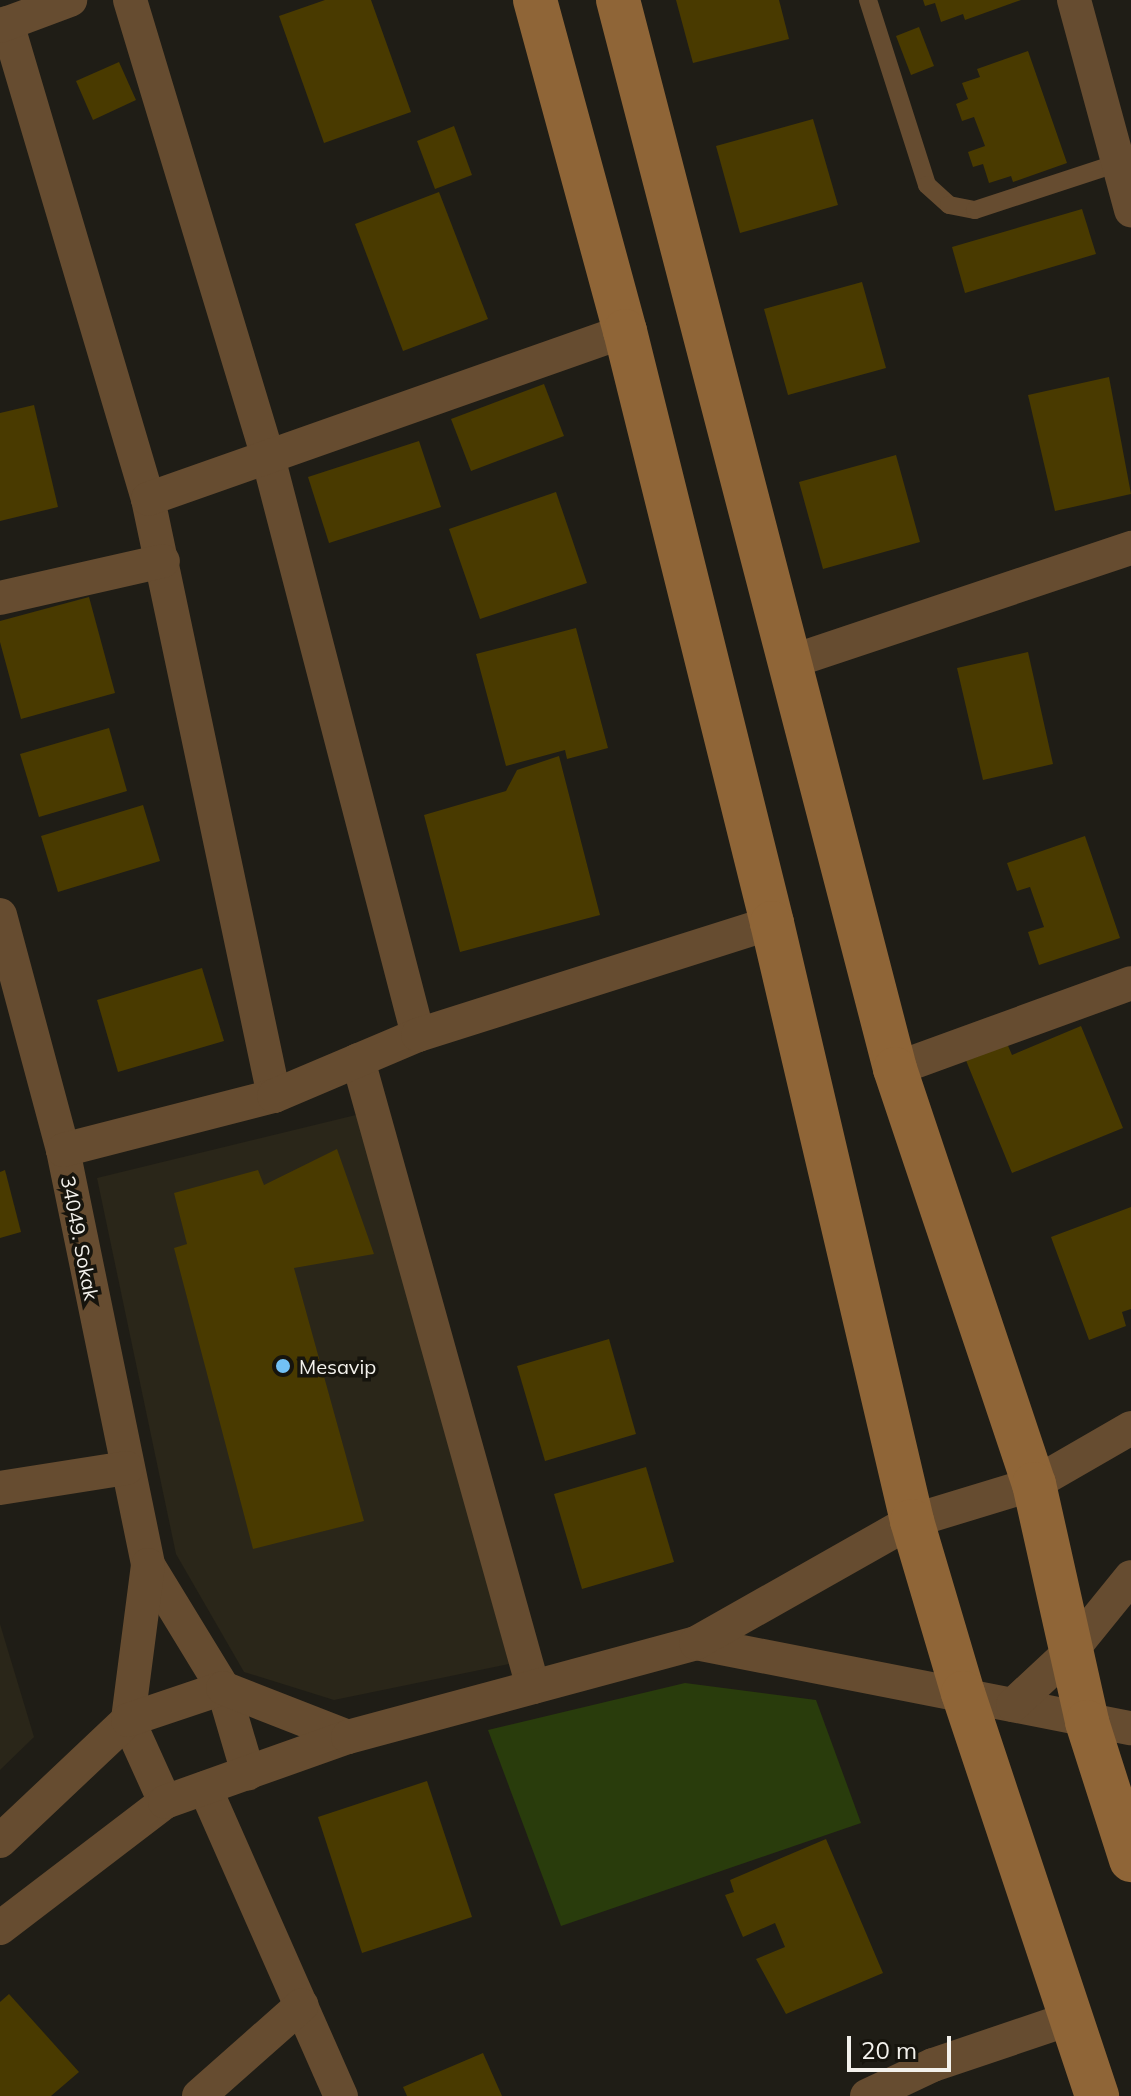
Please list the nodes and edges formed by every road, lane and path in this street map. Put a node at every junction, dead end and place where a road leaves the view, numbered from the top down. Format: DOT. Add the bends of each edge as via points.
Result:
graph roads {
  1 [pos="70,0"];
  2 [pos="130,0"];
  3 [pos="535,0"];
  4 [pos="618,0"];
  5 [pos="868,0"];
  6 [pos="1074,0"];
  7 [pos="3,25"];
  8 [pos="1118,163"];
  9 [pos="1131,210"];
  10 [pos="625,331"];
  11 [pos="268,457"];
  12 [pos="148,499"];
  13 [pos="1131,548"];
  14 [pos="163,561"];
  15 [pos="0,598"];
  16 [pos="790,662"];
  17 [pos="0,915"];
  18 [pos="772,923"];
  19 [pos="1131,983"];
  20 [pos="418,1035"];
  21 [pos="358,1060"];
  22 [pos="895,1069"];
  23 [pos="274,1096"];
  24 [pos="63,1150"];
  25 [pos="1131,1428"];
  26 [pos="126,1468"];
  27 [pos="1034,1484"];
  28 [pos="0,1488"];
  29 [pos="912,1521"];
  30 [pos="148,1565"];
  31 [pos="1131,1577"];
  32 [pos="696,1643"];
  33 [pos="1071,1651"];
  34 [pos="533,1687"];
  35 [pos="223,1688"];
  36 [pos="963,1693"];
  37 [pos="1013,1705"];
  38 [pos="128,1720"];
  39 [pos="1087,1722"];
  40 [pos="1131,1728"];
  41 [pos="348,1737"];
  42 [pos="248,1773"];
  43 [pos="205,1788"];
  44 [pos="165,1802"];
  45 [pos="0,1841"];
  46 [pos="1131,1860"];
  47 [pos="0,1928"];
  48 [pos="302,2005"];
  49 [pos="1072,2018"];
  50 [pos="199,2096"];
  51 [pos="341,2096"];
  52 [pos="867,2096"];
  53 [pos="1097,2096"];
  1 -- 7 [label="street"];
  2 -- 11 [label="street"];
  3 -- 10 [label="main road"];
  4 -- 16 [label="main road"];
  5 -- 8 [label="lane" via="927,185 949,205 975,210"];
  6 -- 8 [label="street"];
  7 -- 12 [label="street"];
  8 -- 9 [label="street"];
  10 -- 11 [label="street"];
  10 -- 18 [label="main road"];
  11 -- 12 [label="street"];
  11 -- 20 [label="street"];
  12 -- 14 [label="street"];
  13 -- 16 [label="street"];
  14 -- 15 [label="street"];
  14 -- 23 [label="street"];
  16 -- 22 [label="main road"];
  17 -- 24 [label="street, 34049. Sokak"];
  18 -- 20 [label="street"];
  18 -- 29 [label="main road"];
  19 -- 22 [label="street"];
  20 -- 21 [label="street"];
  21 -- 23 [label="street"];
  21 -- 34 [label="street"];
  22 -- 27 [label="main road"];
  23 -- 24 [label="street"];
  24 -- 26 [label="street, 34049. Sokak"];
  25 -- 27 [label="street"];
  26 -- 28 [label="street"];
  26 -- 30 [label="street, 34049. Sokak"];
  27 -- 29 [label="street"];
  27 -- 33 [label="main road"];
  29 -- 32 [label="street"];
  29 -- 36 [label="main road"];
  30 -- 35 [label="street"];
  30 -- 38 [label="street"];
  31 -- 33 [label="street"];
  32 -- 34 [label="street"];
  32 -- 36 [label="street"];
  33 -- 37 [label="street"];
  33 -- 39 [label="main road"];
  34 -- 41 [label="street"];
  35 -- 38 [label="street"];
  35 -- 41 [label="street"];
  35 -- 42 [label="street"];
  36 -- 37 [label="street"];
  36 -- 49 [label="main road"];
  37 -- 39 [label="street"];
  38 -- 44 [label="street"];
  38 -- 45 [label="street"];
  39 -- 40 [label="street"];
  39 -- 46 [label="main road"];
  41 -- 42 [label="street"];
  42 -- 43 [label="street"];
  43 -- 44 [label="street"];
  43 -- 48 [label="street"];
  44 -- 47 [label="street"];
  48 -- 50 [label="street"];
  48 -- 51 [label="street"];
  49 -- 52 [label="street" via="933,2065"];
  49 -- 53 [label="main road"];
}
